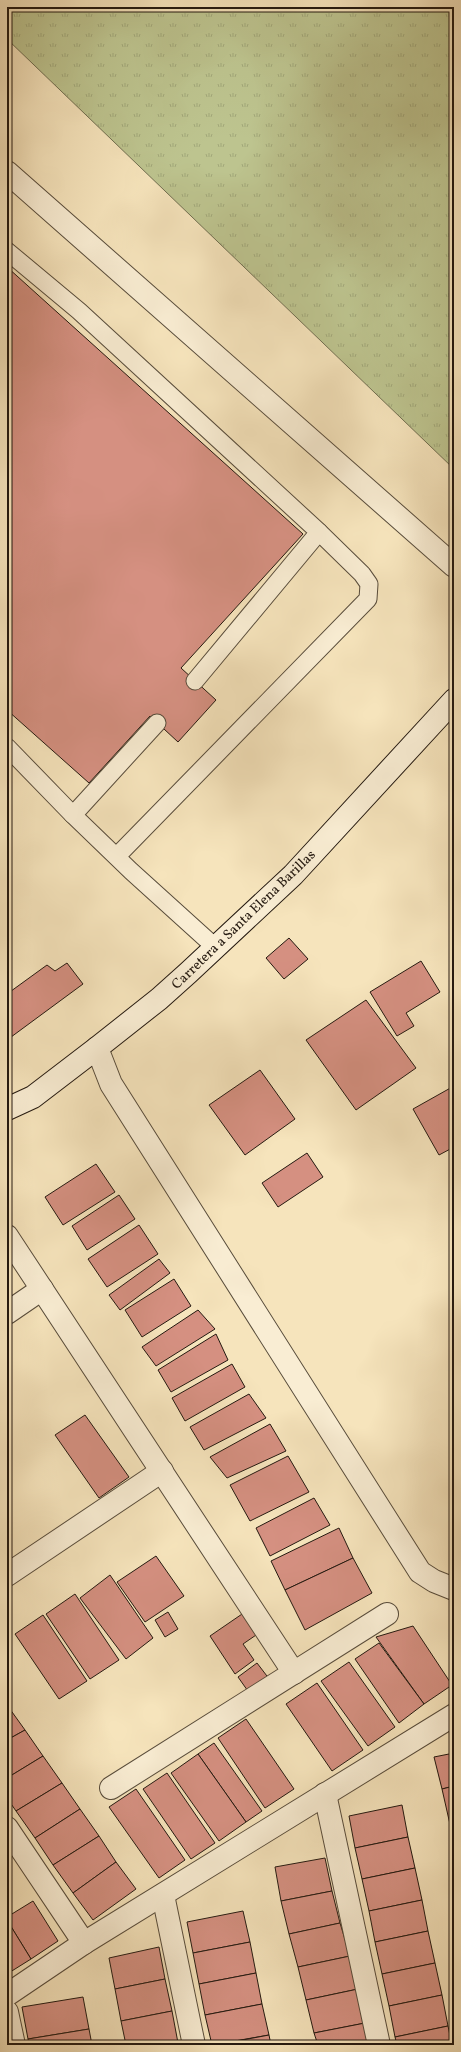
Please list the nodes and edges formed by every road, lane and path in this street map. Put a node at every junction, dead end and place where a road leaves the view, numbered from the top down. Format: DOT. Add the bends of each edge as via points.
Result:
graph roads {
  1 [pos="7,172"];
  2 [pos="7,251"];
  3 [pos="319,532"];
  4 [pos="454,566"];
  5 [pos="195,681"];
  6 [pos="454,700"];
  7 [pos="157,723"];
  8 [pos="7,748"];
  9 [pos="73,814"];
  10 [pos="117,856"];
  11 [pos="215,946"];
  12 [pos="97,1048"];
  13 [pos="7,1109"];
  14 [pos="7,1236"];
  15 [pos="42,1289"];
  16 [pos="7,1313"];
  17 [pos="162,1471"];
  18 [pos="7,1576"];
  19 [pos="454,1589"];
  20 [pos="387,1614"];
  21 [pos="294,1673"];
  22 [pos="454,1715"];
  23 [pos="111,1788"];
  24 [pos="325,1794"];
  25 [pos="7,1828"];
  26 [pos="163,1895"];
  27 [pos="84,1943"];
  28 [pos="7,1995"];
  29 [pos="7,2012"];
  30 [pos="14,2045"];
  31 [pos="194,2045"];
  32 [pos="379,2045"];
  1 -- 4 [label="street"];
  2 -- 3 [label="lane" via="79,311"];
  3 -- 5 [label="lane"];
  3 -- 10 [label="lane" via="362,574 369,584 368,599"];
  6 -- 11 [label="street, Carretera a Santa Elena Barillas" via="293,875"];
  7 -- 9 [label="lane"];
  8 -- 9 [label="lane"];
  9 -- 10 [label="lane"];
  10 -- 11 [label="lane"];
  11 -- 12 [label="street, Carretera a Santa Elena Barillas" via="158,999"];
  12 -- 13 [label="street, Carretera a Santa Elena Barillas" via="33,1097"];
  12 -- 19 [label="street" via="111,1084 420,1572 434,1582"];
  14 -- 15 [label="street"];
  15 -- 16 [label="street"];
  15 -- 17 [label="street"];
  17 -- 18 [label="street"];
  17 -- 21 [label="street"];
  20 -- 21 [label="street"];
  21 -- 23 [label="street"];
  22 -- 24 [label="street"];
  24 -- 26 [label="street"];
  24 -- 32 [label="street"];
  25 -- 27 [label="street"];
  26 -- 27 [label="street"];
  26 -- 31 [label="street"];
  27 -- 28 [label="street"];
  29 -- 30 [label="street"];
}
